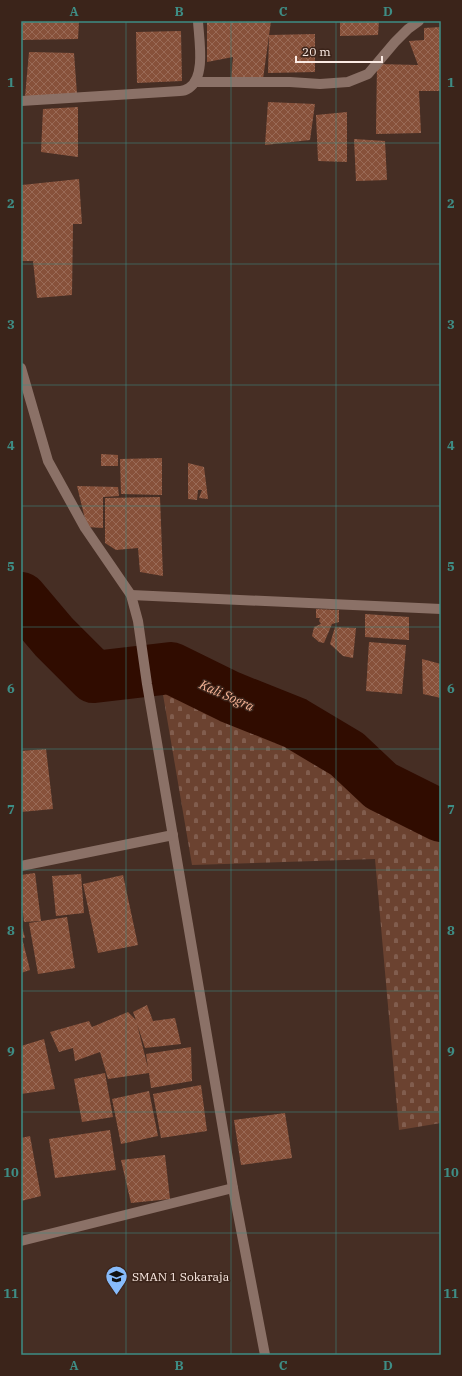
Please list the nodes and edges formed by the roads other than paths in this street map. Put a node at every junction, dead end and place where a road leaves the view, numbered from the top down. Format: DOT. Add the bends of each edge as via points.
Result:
graph roads {
  1 [pos="198,21"];
  2 [pos="419,21"];
  3 [pos="195,82"];
  4 [pos="21,101"];
  5 [pos="21,368"];
  6 [pos="131,595"];
  7 [pos="441,609"];
  8 [pos="173,835"];
  9 [pos="21,866"];
  10 [pos="233,1188"];
  11 [pos="21,1241"];
  12 [pos="265,1355"];
  1 -- 3 [label="street" via="200,62"];
  2 -- 3 [label="street" via="395,42 368,74 348,82"];
  3 -- 4 [label="street" via="180,92"];
  5 -- 6 [label="street" via="48,461 85,528"];
  6 -- 7 [label="street"];
  6 -- 8 [label="street" via="138,621"];
  8 -- 9 [label="street"];
  8 -- 10 [label="street"];
  10 -- 11 [label="street"];
  10 -- 12 [label="street"];
}
